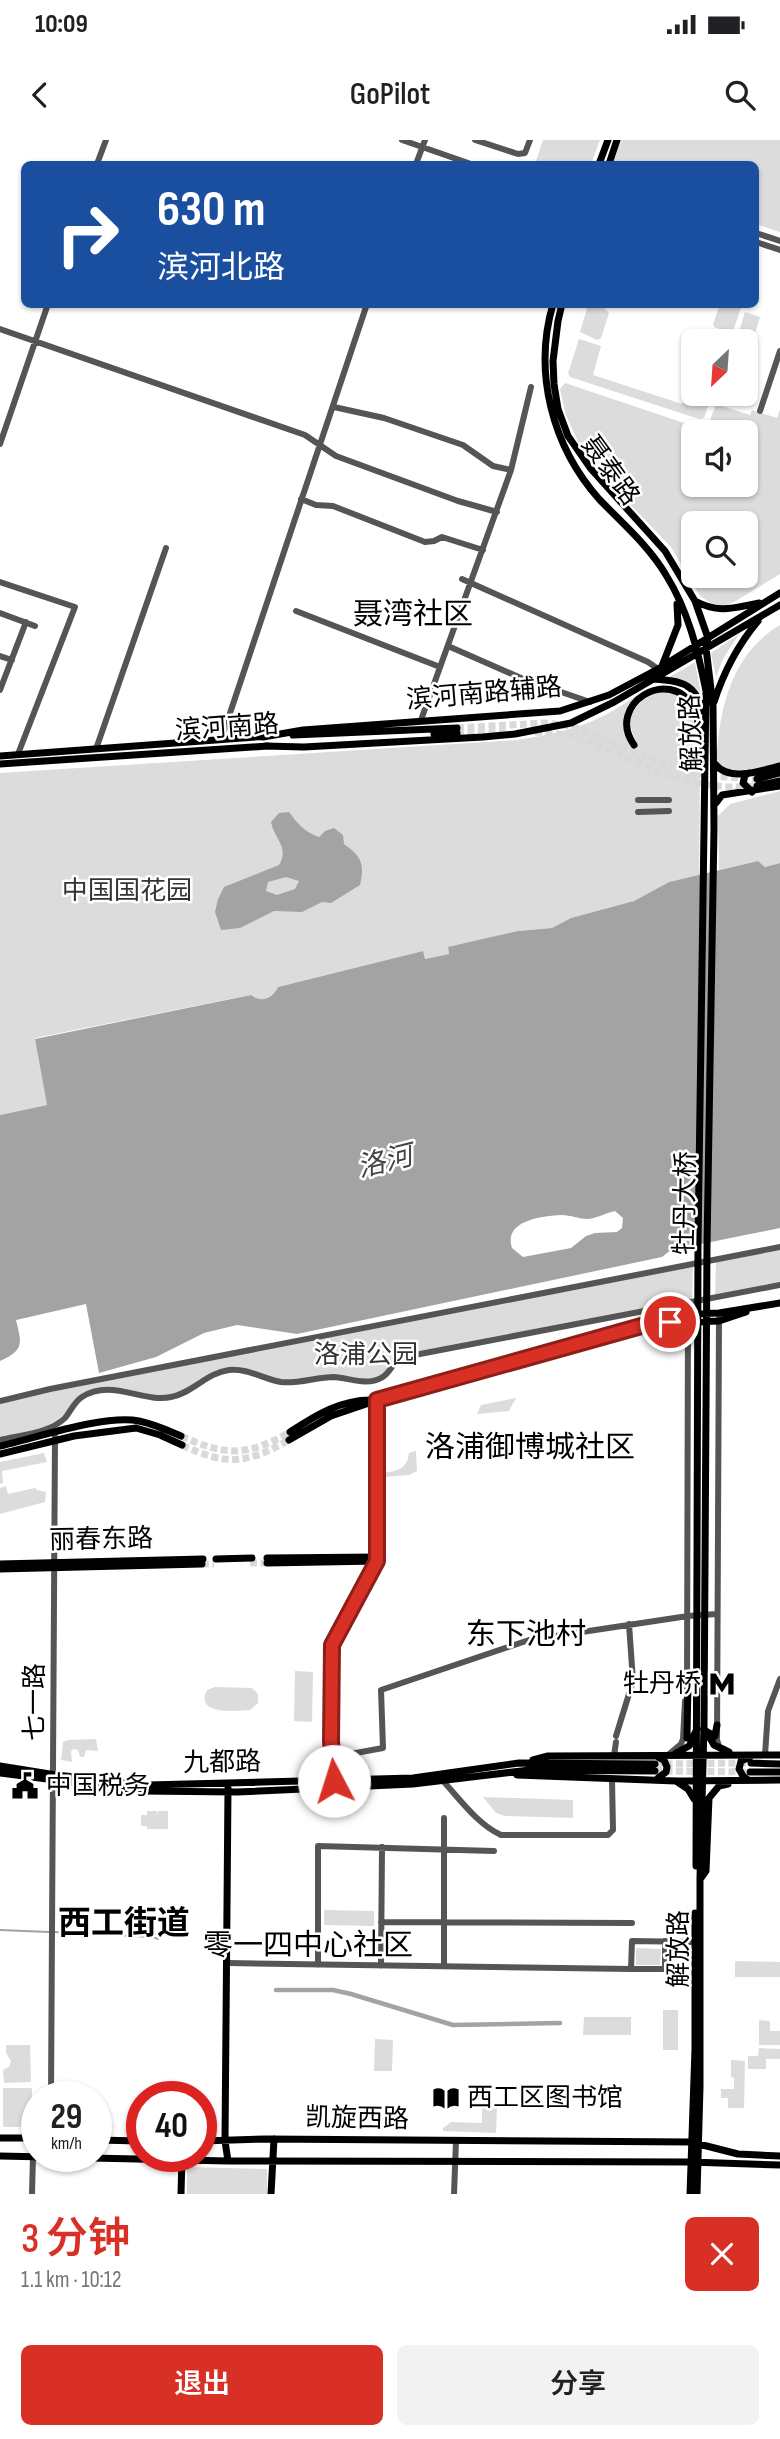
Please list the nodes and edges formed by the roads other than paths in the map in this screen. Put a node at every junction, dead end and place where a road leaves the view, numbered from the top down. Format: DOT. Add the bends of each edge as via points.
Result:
graph roads {
  1 [pos="106,140"];
  2 [pos="402,140"];
  3 [pos="475,140"];
  4 [pos="530,140"];
  5 [pos="608,140"];
  6 [pos="617,140"];
  7 [pos="423,144"];
  8 [pos="98,161"];
  9 [pos="417,161"];
  10 [pos="464,161"];
  11 [pos="600,161"];
  12 [pos="610,161"];
  13 [pos="759,234"];
  14 [pos="780,241"];
  15 [pos="759,243"];
  16 [pos="780,250"];
  17 [pos="47,308"];
  18 [pos="366,308"];
  19 [pos="552,308"];
  20 [pos="561,308"];
  21 [pos="0,329"];
  22 [pos="35,342"];
  23 [pos="780,351"];
  24 [pos="531,387"];
  25 [pos="334,407"];
  26 [pos="760,411"];
  27 [pos="0,444"];
  28 [pos="320,445"];
  29 [pos="511,470"];
  30 [pos="301,499"];
  31 [pos="496,512"];
  32 [pos="166,548"];
  33 [pos="484,550"];
  34 [pos="462,579"];
  35 [pos="0,582"];
  36 [pos="472,584"];
  37 [pos="780,593"];
  38 [pos="677,596"];
  39 [pos="695,601"];
  40 [pos="766,601"];
  41 [pos="780,605"];
  42 [pos="296,611"];
  43 [pos="0,612"];
  44 [pos="763,615"];
  45 [pos="26,622"];
  46 [pos="35,625"];
  47 [pos="708,638"];
  48 [pos="697,644"];
  49 [pos="448,646"];
  50 [pos="706,648"];
  51 [pos="699,653"];
  52 [pos="0,656"];
  53 [pos="12,660"];
  54 [pos="440,667"];
  55 [pos="660,667"];
  56 [pos="654,679"];
  57 [pos="0,690"];
  58 [pos="592,702"];
  59 [pos="713,706"];
  60 [pos="483,718"];
  61 [pos="421,720"];
  62 [pos="705,725"];
  63 [pos="263,737"];
  64 [pos="484,737"];
  65 [pos="221,740"];
  66 [pos="634,745"];
  67 [pos="265,746"];
  68 [pos="96,750"];
  69 [pos="18,754"];
  70 [pos="65,755"];
  71 [pos="0,756"];
  72 [pos="714,763"];
  73 [pos="0,764"];
  74 [pos="705,766"];
  75 [pos="780,766"];
  76 [pos="749,773"];
  77 [pos="780,773"];
  78 [pos="780,781"];
  79 [pos="756,786"];
  80 [pos="780,786"];
  81 [pos="638,800"];
  82 [pos="669,800"];
  83 [pos="714,809"];
  84 [pos="669,811"];
  85 [pos="638,812"];
  86 [pos="714,828"];
  87 [pos="705,831"];
  88 [pos="780,1247"];
  89 [pos="780,1285"];
  90 [pos="780,1303"];
  91 [pos="719,1317"];
  92 [pos="688,1318"];
  93 [pos="377,1400"];
  94 [pos="0,1401"];
  95 [pos="181,1436"];
  96 [pos="290,1436"];
  97 [pos="55,1437"];
  98 [pos="0,1440"];
  99 [pos="0,1446"];
  100 [pos="182,1446"];
  101 [pos="0,1454"];
  102 [pos="377,1559"];
  103 [pos="215,1561"];
  104 [pos="251,1561"];
  105 [pos="267,1561"];
  106 [pos="202,1562"];
  107 [pos="0,1564"];
  108 [pos="55,1565"];
  109 [pos="0,1569"];
  110 [pos="717,1614"];
  111 [pos="688,1616"];
  112 [pos="629,1624"];
  113 [pos="780,1679"];
  114 [pos="688,1682"];
  115 [pos="701,1705"];
  116 [pos="717,1725"];
  117 [pos="700,1727"];
  118 [pos="729,1752"];
  119 [pos="668,1755"];
  120 [pos="700,1755"];
  121 [pos="761,1755"];
  122 [pos="780,1755"];
  123 [pos="614,1756"];
  124 [pos="519,1763"];
  125 [pos="655,1763"];
  126 [pos="334,1764"];
  127 [pos="780,1764"];
  128 [pos="0,1766"];
  129 [pos="780,1772"];
  130 [pos="0,1773"];
  131 [pos="499,1774"];
  132 [pos="748,1774"];
  133 [pos="53,1777"];
  134 [pos="612,1779"];
  135 [pos="442,1780"];
  136 [pos="654,1780"];
  137 [pos="780,1780"];
  138 [pos="334,1781"];
  139 [pos="676,1781"];
  140 [pos="699,1781"];
  141 [pos="230,1788"];
  142 [pos="696,1802"];
  143 [pos="444,1818"];
  144 [pos="382,1847"];
  145 [pos="444,1849"];
  146 [pos="494,1851"];
  147 [pos="700,1878"];
  148 [pos="381,1922"];
  149 [pos="444,1922"];
  150 [pos="632,1923"];
  151 [pos="665,1941"];
  152 [pos="695,1942"];
  153 [pos="230,1963"];
  154 [pos="318,1965"];
  155 [pos="381,1966"];
  156 [pos="444,1966"];
  157 [pos="631,1969"];
  158 [pos="51,2081"];
  159 [pos="0,2138"];
  160 [pos="21,2138"];
  161 [pos="274,2139"];
  162 [pos="217,2141"];
  163 [pos="228,2141"];
  164 [pos="456,2141"];
  165 [pos="694,2142"];
  166 [pos="0,2156"];
  167 [pos="21,2156"];
  168 [pos="780,2156"];
  169 [pos="217,2160"];
  170 [pos="228,2161"];
  171 [pos="273,2161"];
  172 [pos="456,2162"];
  173 [pos="694,2162"];
  174 [pos="780,2165"];
  175 [pos="33,2172"];
  176 [pos="182,2172"];
  177 [pos="32,2194"];
  178 [pos="181,2194"];
  179 [pos="271,2194"];
  180 [pos="455,2194"];
  181 [pos="690,2194"];
  182 [pos="697,2194"];
  1 -- 8 [label="street"];
  2 -- 7 [label="street"];
  3 -- 4 [label="street" via="518,154 525,153"];
  5 -- 11 [label="main road"];
  6 -- 12 [label="main road"];
  7 -- 9 [label="street"];
  7 -- 10 [label="street"];
  13 -- 14 [label="street"];
  15 -- 16 [label="street"];
  17 -- 22 [label="street"];
  18 -- 25 [label="street"];
  19 -- 38 [label="main road, 聂泰路" via="545,366 560,436 579,473 654,557"];
  20 -- 39 [label="main road, 聂泰路" via="553,361 558,409 568,436 603,483 665,551"];
  21 -- 22 [label="street"];
  22 -- 27 [label="street"];
  22 -- 28 [label="street" via="305,435"];
  23 -- 26 [label="street"];
  24 -- 29 [label="street"];
  25 -- 28 [label="street"];
  25 -- 29 [label="street" via="384,418 463,445 493,466"];
  28 -- 30 [label="street"];
  28 -- 31 [label="street" via="336,456"];
  29 -- 31 [label="street"];
  30 -- 33 [label="street" via="333,506 425,542 442,537"];
  30 -- 65 [label="street"];
  31 -- 33 [label="street"];
  32 -- 68 [label="street"];
  33 -- 36 [label="street"];
  34 -- 36 [label="street"];
  35 -- 69 [label="street" via="75,607"];
  36 -- 49 [label="street"];
  36 -- 55 [label="street"];
  37 -- 40 [label="main road"];
  38 -- 48 [label="main road, 聂泰路"];
  38 -- 55 [label="main road" via="678,625"];
  39 -- 40 [label="main road" via="724,610"];
  39 -- 47 [label="main road, 聂泰路"];
  40 -- 47 [label="main road, 滨河南路辅路"];
  41 -- 44 [label="main road, 滨河南路辅路"];
  42 -- 54 [label="street"];
  43 -- 45 [label="street"];
  44 -- 50 [label="main road, 滨河南路辅路"];
  44 -- 59 [label="main road" via="722,676"];
  45 -- 46 [label="street"];
  45 -- 53 [label="street"];
  47 -- 48 [label="main road, 滨河南路辅路"];
  47 -- 50 [label="main road, 解放路"];
  48 -- 51 [label="main road, 解放路"];
  48 -- 55 [label="main road, 滨河南路辅路"];
  49 -- 54 [label="street"];
  49 -- 58 [label="street" via="520,678"];
  50 -- 51 [label="main road, 滨河南路辅路"];
  50 -- 59 [label="main road, 解放路"];
  51 -- 56 [label="main road, 滨河南路辅路"];
  51 -- 62 [label="main road, 解放路" via="706,691"];
  52 -- 53 [label="street"];
  53 -- 57 [label="street"];
  54 -- 61 [label="street"];
  55 -- 58 [label="main road, 滨河南路辅路"];
  56 -- 62 [label="main road" via="678,682 693,690 700,699"];
  56 -- 64 [label="main road, 滨河南路辅路" via="571,723"];
  58 -- 60 [label="main road, 滨河南路辅路" via="560,711"];
  59 -- 72 [label="main road, 解放路"];
  60 -- 61 [label="main road, 滨河南路辅路"];
  60 -- 64 [label="main road"];
  61 -- 63 [label="main road, 滨河南路辅路"];
  62 -- 74 [label="main road, 解放路"];
  63 -- 65 [label="main road, 滨河南路"];
  63 -- 67 [label="main road, 滨河南路" via="457,730"];
  64 -- 67 [label="main road, 滨河南路辅路"];
  65 -- 68 [label="main road, 滨河南路"];
  66 -- 74 [label="main road" via="627,722 636,701 652,690 675,691 693,706"];
  67 -- 70 [label="main road, 滨河南路"];
  68 -- 70 [label="main road, 滨河南路"];
  69 -- 70 [label="main road, 滨河南路"];
  69 -- 71 [label="main road, 滨河南路"];
  70 -- 73 [label="main road, 滨河南路"];
  72 -- 76 [label="main road" via="727,772"];
  72 -- 83 [label="main road, 解放路"];
  74 -- 87 [label="main road, 解放路"];
  75 -- 76 [label="main road"];
  76 -- 79 [label="main road" via="743,783 748,790"];
  77 -- 79 [label="main road"];
  78 -- 79 [label="main road"];
  79 -- 80 [label="main road"];
  79 -- 83 [label="main road" via="722,796"];
  81 -- 82 [label="street"];
  83 -- 86 [label="main road, 解放路"];
  84 -- 85 [label="street"];
  86 -- 115 [label="main road, 牡丹大桥"];
  87 -- 115 [label="main road, 牡丹大桥" via="698,1245"];
  88 -- 94 [label="street"];
  89 -- 98 [label="street" via="399,1358 386,1375 368,1382 336,1377 280,1382 245,1370 228,1370 171,1397 101,1391 82,1396 65,1418 50,1428"];
  90 -- 91 [label="main road"];
  91 -- 92 [label="main road"];
  91 -- 110 [label="street"];
  92 -- 93 [label="main road" via="652,1323"];
  92 -- 111 [label="street"];
  93 -- 96 [label="main road" via="357,1399 322,1412"];
  93 -- 102 [label="street"];
  95 -- 97 [label="main road" via="138,1420 98,1423"];
  97 -- 99 [label="main road"];
  97 -- 100 [label="main road" via="136,1428"];
  97 -- 101 [label="main road"];
  97 -- 108 [label="street, 七一路"];
  102 -- 105 [label="main road"];
  102 -- 126 [label="street" via="332,1645"];
  103 -- 104 [label="main road"];
  106 -- 108 [label="main road, 丽春东路"];
  107 -- 108 [label="main road, 丽春东路"];
  108 -- 109 [label="main road, 丽春东路"];
  108 -- 133 [label="street, 七一路"];
  110 -- 111 [label="street"];
  110 -- 116 [label="street"];
  111 -- 112 [label="street"];
  111 -- 114 [label="street"];
  112 -- 123 [label="street" via="633,1681"];
  112 -- 126 [label="street" via="529,1640 381,1690 383,1748 345,1755"];
  113 -- 121 [label="street" via="768,1710"];
  114 -- 117 [label="main road" via="687,1738"];
  114 -- 119 [label="street" via="683,1739"];
  115 -- 117 [label="main road, 解放路"];
  116 -- 117 [label="main road" via="712,1736"];
  116 -- 118 [label="street" via="719,1745"];
  117 -- 118 [label="main road" via="714,1745"];
  117 -- 119 [label="main road" via="689,1746"];
  117 -- 120 [label="main road, 解放路"];
  118 -- 121 [label="main road"];
  119 -- 120 [label="main road"];
  119 -- 125 [label="main road"];
  120 -- 121 [label="main road"];
  120 -- 140 [label="main road, 解放路"];
  121 -- 122 [label="main road"];
  121 -- 132 [label="main road" via="739,1765 740,1773"];
  123 -- 124 [label="main road" via="548,1756"];
  123 -- 125 [label="main road"];
  124 -- 125 [label="main road, 九都路"];
  124 -- 138 [label="main road, 九都路" via="413,1778"];
  125 -- 131 [label="main road, 九都路"];
  125 -- 136 [label="main road" via="664,1760 667,1767 663,1776"];
  126 -- 138 [label="street"];
  127 -- 132 [label="main road"];
  128 -- 133 [label="main road, 九都路"];
  129 -- 132 [label="main road"];
  130 -- 133 [label="main road, 九都路"];
  131 -- 134 [label="main road"];
  131 -- 135 [label="main road, 九都路"];
  132 -- 137 [label="main road"];
  132 -- 140 [label="main road"];
  132 -- 147 [label="main road" via="719,1786 709,1798 706,1871"];
  133 -- 141 [label="main road, 九都路" via="141,1791"];
  133 -- 158 [label="street, 七一路"];
  134 -- 135 [label="street" via="612,1830 608,1835 501,1835 479,1820"];
  134 -- 136 [label="main road"];
  135 -- 141 [label="main road, 九都路"];
  136 -- 139 [label="main road"];
  138 -- 141 [label="main road, 九都路"];
  139 -- 140 [label="main road"];
  139 -- 142 [label="main road" via="688,1788"];
  140 -- 142 [label="main road, 解放路"];
  140 -- 147 [label="main road, 解放路"];
  141 -- 153 [label="main road"];
  142 -- 152 [label="main road, 解放路"];
  143 -- 145 [label="street"];
  144 -- 145 [label="street"];
  144 -- 148 [label="street"];
  144 -- 154 [label="street" via="318,1846"];
  145 -- 146 [label="street"];
  145 -- 149 [label="street"];
  147 -- 165 [label="main road, 解放路" via="701,2074"];
  148 -- 149 [label="street"];
  148 -- 155 [label="street"];
  149 -- 150 [label="street"];
  149 -- 156 [label="street"];
  151 -- 152 [label="street"];
  151 -- 157 [label="street" via="632,1941"];
  151 -- 157 [label="street" via="665,1969"];
  152 -- 165 [label="main road, 解放路"];
  153 -- 154 [label="street"];
  153 -- 163 [label="main road"];
  154 -- 155 [label="street"];
  155 -- 156 [label="street"];
  156 -- 157 [label="street"];
  159 -- 160 [label="main road"];
  161 -- 163 [label="main road, 凯旋西路"];
  161 -- 164 [label="main road, 凯旋西路"];
  161 -- 171 [label="main road"];
  162 -- 163 [label="main road, 凯旋西路"];
  163 -- 170 [label="main road"];
  164 -- 165 [label="main road, 凯旋西路"];
  164 -- 172 [label="street"];
  165 -- 168 [label="main road, 凯旋西路" via="738,2154"];
  165 -- 173 [label="main road, 解放路"];
  166 -- 167 [label="main road, 凯旋西路"];
  169 -- 170 [label="main road, 凯旋西路"];
  170 -- 171 [label="main road, 凯旋西路"];
  171 -- 172 [label="main road, 凯旋西路"];
  171 -- 179 [label="main road"];
  172 -- 173 [label="main road, 凯旋西路"];
  172 -- 180 [label="street"];
  173 -- 174 [label="main road, 凯旋西路"];
  173 -- 181 [label="main road, 解放路"];
  173 -- 182 [label="main road, 解放路"];
  175 -- 177 [label="street"];
  176 -- 178 [label="main road"];
}
